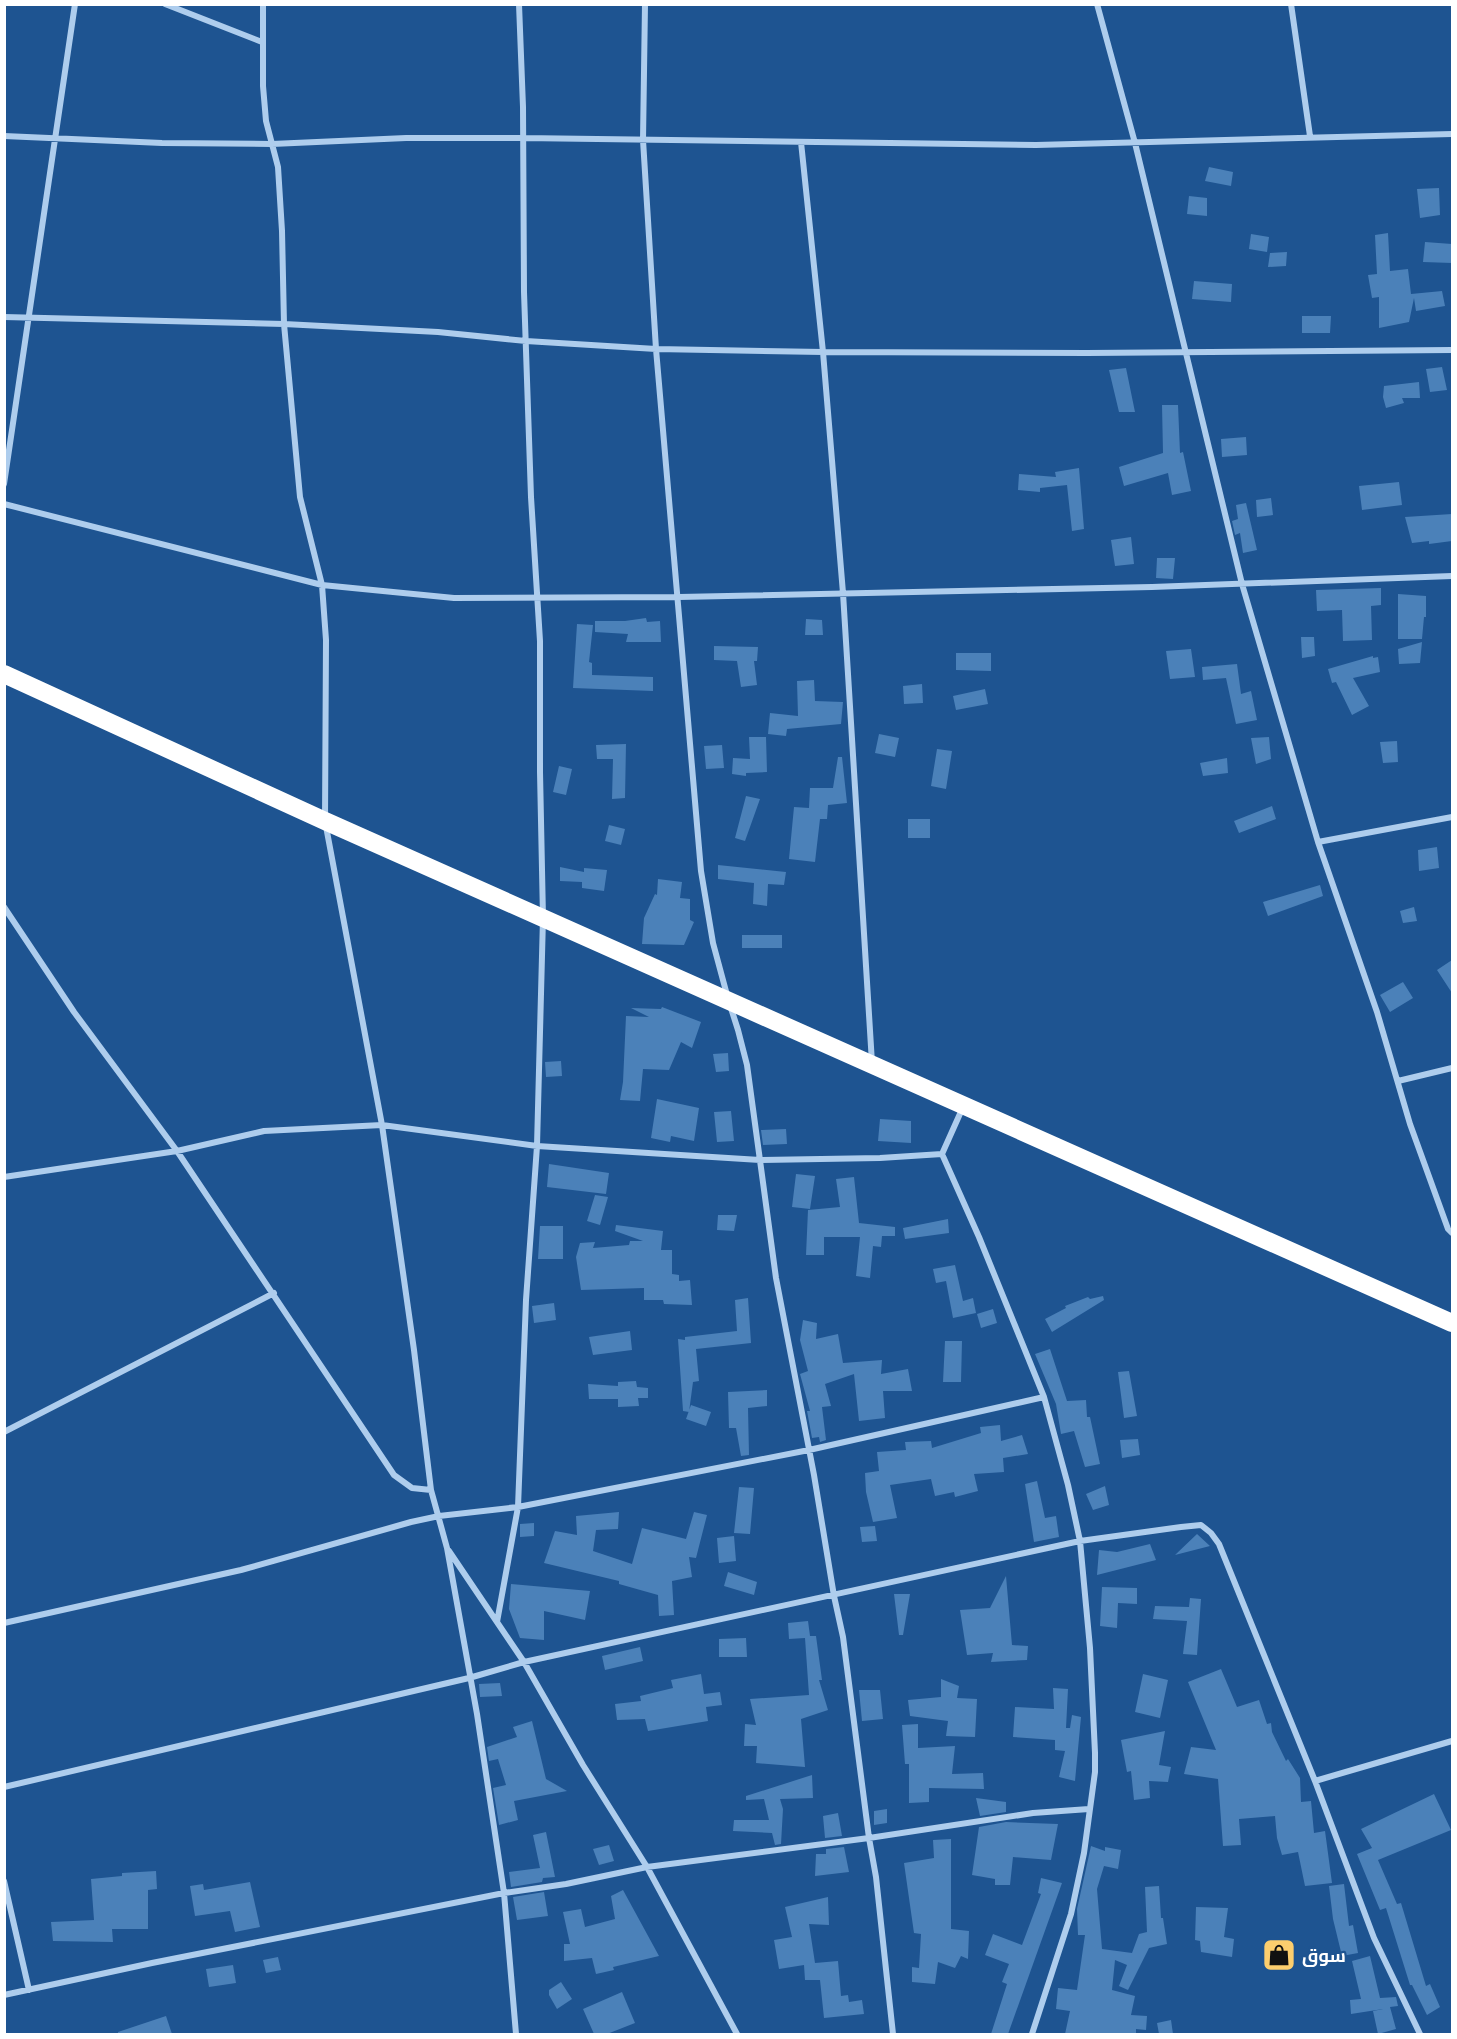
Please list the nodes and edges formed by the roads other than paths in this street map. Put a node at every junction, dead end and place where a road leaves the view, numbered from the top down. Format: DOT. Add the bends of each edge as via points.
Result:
graph roads {
  1 [pos="75,4"];
  2 [pos="165,4"];
  3 [pos="263,4"];
  4 [pos="519,4"];
  5 [pos="645,4"];
  6 [pos="1097,4"];
  7 [pos="1291,4"];
  8 [pos="262,42"];
  9 [pos="1452,134"];
  10 [pos="4,136"];
  11 [pos="1310,136"];
  12 [pos="523,138"];
  13 [pos="57,139"];
  14 [pos="643,140"];
  15 [pos="801,142"];
  16 [pos="1135,143"];
  17 [pos="272,144"];
  18 [pos="4,317"];
  19 [pos="29,318"];
  20 [pos="284,324"];
  21 [pos="526,341"];
  22 [pos="656,349"];
  23 [pos="1452,350"];
  24 [pos="823,352"];
  25 [pos="1186,352"];
  26 [pos="4,484"];
  27 [pos="4,504"];
  28 [pos="1452,576"];
  29 [pos="1242,584"];
  30 [pos="322,585"];
  31 [pos="843,593"];
  32 [pos="679,597"];
  33 [pos="538,598"];
  34 [pos="4,674"];
  35 [pos="1452,817"];
  36 [pos="325,821"];
  37 [pos="1318,842"];
  38 [pos="4,907"];
  39 [pos="543,918"];
  40 [pos="728,1001"];
  41 [pos="872,1064"];
  42 [pos="1452,1068"];
  43 [pos="1398,1081"];
  44 [pos="965,1104"];
  45 [pos="382,1125"];
  46 [pos="537,1146"];
  47 [pos="177,1151"];
  48 [pos="942,1155"];
  49 [pos="760,1160"];
  50 [pos="4,1177"];
  51 [pos="1452,1233"];
  52 [pos="274,1293"];
  53 [pos="1452,1323"];
  54 [pos="1044,1397"];
  55 [pos="4,1432"];
  56 [pos="809,1450"];
  57 [pos="431,1490"];
  58 [pos="518,1507"];
  59 [pos="439,1516"];
  60 [pos="1080,1541"];
  61 [pos="447,1548"];
  62 [pos="834,1596"];
  63 [pos="497,1622"];
  64 [pos="4,1623"];
  65 [pos="524,1662"];
  66 [pos="470,1678"];
  67 [pos="1452,1741"];
  68 [pos="1315,1781"];
  69 [pos="4,1787"];
  70 [pos="1089,1809"];
  71 [pos="869,1838"];
  72 [pos="648,1867"];
  73 [pos="4,1881"];
  74 [pos="504,1893"];
  75 [pos="29,1990"];
  76 [pos="4,1995"];
  77 [pos="516,2034"];
  78 [pos="737,2034"];
  79 [pos="893,2034"];
  80 [pos="1032,2034"];
  81 [pos="1420,2034"];
  1 -- 13 [label="street"];
  2 -- 8 [label="street"];
  3 -- 8 [label="street"];
  4 -- 12 [label="street"];
  5 -- 14 [label="street"];
  6 -- 16 [label="street"];
  7 -- 11 [label="street"];
  8 -- 17 [label="street" via="266,121"];
  9 -- 11 [label="street"];
  10 -- 13 [label="street"];
  11 -- 16 [label="street"];
  12 -- 14 [label="street"];
  12 -- 17 [label="street"];
  12 -- 21 [label="street"];
  13 -- 17 [label="street"];
  13 -- 19 [label="street"];
  14 -- 15 [label="street"];
  14 -- 22 [label="street"];
  15 -- 16 [label="street"];
  15 -- 24 [label="street"];
  16 -- 25 [label="street"];
  17 -- 20 [label="street" via="281,192"];
  18 -- 19 [label="street"];
  19 -- 20 [label="street"];
  19 -- 26 [label="street"];
  20 -- 21 [label="street"];
  20 -- 30 [label="street" via="300,497"];
  21 -- 22 [label="street"];
  21 -- 33 [label="street"];
  22 -- 24 [label="street"];
  22 -- 32 [label="street"];
  23 -- 25 [label="street"];
  24 -- 25 [label="street"];
  24 -- 31 [label="street"];
  25 -- 29 [label="street"];
  27 -- 30 [label="street"];
  28 -- 29 [label="street"];
  29 -- 31 [label="street"];
  29 -- 37 [label="street"];
  30 -- 33 [label="street" via="454,598"];
  30 -- 36 [label="street" via="326,640"];
  31 -- 32 [label="street"];
  31 -- 41 [label="street"];
  32 -- 33 [label="street"];
  32 -- 40 [label="street" via="700,871"];
  33 -- 39 [label="street"];
  34 -- 36 [label="highway"];
  35 -- 37 [label="street"];
  36 -- 39 [label="highway"];
  36 -- 45 [label="street"];
  37 -- 43 [label="street"];
  38 -- 47 [label="street" via="74,1012"];
  39 -- 40 [label="highway"];
  39 -- 46 [label="street"];
  40 -- 41 [label="highway"];
  40 -- 49 [label="street" via="747,1065"];
  41 -- 44 [label="highway"];
  42 -- 43 [label="street"];
  43 -- 51 [label="street"];
  44 -- 48 [label="street"];
  44 -- 53 [label="highway"];
  45 -- 46 [label="street"];
  45 -- 47 [label="street" via="264,1131"];
  45 -- 57 [label="street"];
  46 -- 49 [label="street"];
  46 -- 58 [label="street"];
  47 -- 50 [label="street"];
  47 -- 52 [label="street"];
  48 -- 49 [label="street"];
  48 -- 54 [label="street" via="980,1237"];
  49 -- 56 [label="street" via="776,1278"];
  52 -- 55 [label="street"];
  52 -- 57 [label="street" via="394,1475 412,1488"];
  54 -- 56 [label="street"];
  54 -- 60 [label="street"];
  56 -- 58 [label="street"];
  56 -- 62 [label="street"];
  57 -- 59 [label="street"];
  58 -- 59 [label="street"];
  58 -- 63 [label="street"];
  59 -- 61 [label="street"];
  59 -- 64 [label="street" via="241,1570"];
  60 -- 62 [label="street"];
  60 -- 68 [label="street" via="1181,1527 1201,1526 1211,1533 1219,1544"];
  60 -- 70 [label="street" via="1095,1753"];
  61 -- 63 [label="street"];
  61 -- 66 [label="street"];
  62 -- 65 [label="street"];
  62 -- 71 [label="street" via="843,1637"];
  63 -- 65 [label="street"];
  65 -- 66 [label="street"];
  65 -- 72 [label="street" via="582,1765"];
  66 -- 69 [label="street"];
  66 -- 74 [label="street"];
  67 -- 68 [label="street"];
  68 -- 81 [label="street" via="1374,1938"];
  70 -- 71 [label="street" via="1034,1813"];
  70 -- 80 [label="street" via="1071,1914"];
  71 -- 72 [label="street"];
  71 -- 79 [label="street"];
  72 -- 74 [label="street"];
  72 -- 78 [label="street"];
  73 -- 75 [label="street"];
  74 -- 75 [label="street"];
  74 -- 77 [label="street"];
  75 -- 76 [label="street"];
}
